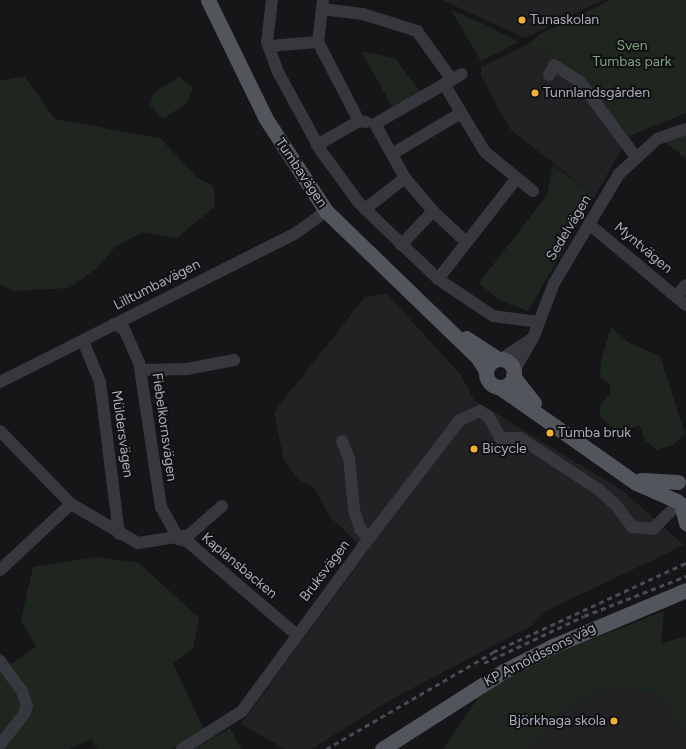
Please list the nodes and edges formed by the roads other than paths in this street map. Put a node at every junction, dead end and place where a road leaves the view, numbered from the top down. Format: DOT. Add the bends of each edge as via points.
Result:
graph roads {
  1 [pos="208,0"];
  2 [pos="272,0"];
  3 [pos="323,5"];
  4 [pos="318,42"];
  5 [pos="269,46"];
  6 [pos="549,75"];
  7 [pos="453,79"];
  8 [pos="461,113"];
  9 [pos="359,121"];
  10 [pos="375,124"];
  11 [pos="686,129"];
  12 [pos="317,145"];
  13 [pos="392,154"];
  14 [pos="636,157"];
  15 [pos="405,178"];
  16 [pos="516,179"];
  17 [pos="533,191"];
  18 [pos="365,209"];
  19 [pos="326,211"];
  20 [pos="432,211"];
  21 [pos="589,224"];
  22 [pos="466,241"];
  23 [pos="402,244"];
  24 [pos="438,279"];
  25 [pos="686,285"];
  26 [pos="677,296"];
  27 [pos="686,305"];
  28 [pos="435,318"];
  29 [pos="539,322"];
  30 [pos="114,324"];
  31 [pos="533,338"];
  32 [pos="83,341"];
  33 [pos="500,359"];
  34 [pos="234,360"];
  35 [pos="141,370"];
  36 [pos="486,371"];
  37 [pos="513,374"];
  38 [pos="0,382"];
  39 [pos="499,387"];
  40 [pos="0,431"];
  41 [pos="342,440"];
  42 [pos="682,480"];
  43 [pos="71,504"];
  44 [pos="681,504"];
  45 [pos="222,506"];
  46 [pos="686,523"];
  47 [pos="120,534"];
  48 [pos="369,538"];
  49 [pos="179,539"];
  50 [pos="0,570"];
  51 [pos="686,590"];
  52 [pos="296,635"];
  53 [pos="0,661"];
  54 [pos="0,745"];
  55 [pos="182,749"];
  56 [pos="382,749"];
  1 -- 19 [label="main road, Tumbavägen" via="266,119"];
  2 -- 5 [label="street"];
  3 -- 4 [label="street"];
  3 -- 7 [label="street" via="417,31"];
  4 -- 5 [label="street"];
  4 -- 9 [label="street"];
  5 -- 12 [label="street" via="295,109"];
  6 -- 14 [label="street" via="554,64 580,82"];
  7 -- 8 [label="street"];
  7 -- 10 [label="street"];
  8 -- 13 [label="street"];
  8 -- 16 [label="street" via="485,152"];
  9 -- 10 [label="street"];
  9 -- 12 [label="street"];
  10 -- 13 [label="street"];
  11 -- 14 [label="street, Sedelvägen" via="657,138"];
  12 -- 18 [label="street"];
  13 -- 15 [label="street"];
  14 -- 21 [label="street, Sedelvägen" via="619,174"];
  15 -- 18 [label="street"];
  15 -- 20 [label="street"];
  16 -- 17 [label="street"];
  16 -- 22 [label="street"];
  18 -- 23 [label="street"];
  19 -- 28 [label="main road, Tumbavägen"];
  19 -- 30 [label="street, Lilltumbavägen" via="296,233"];
  20 -- 22 [label="street"];
  20 -- 23 [label="street"];
  21 -- 26 [label="street, Myntvägen"];
  21 -- 29 [label="street, Sedelvägen" via="554,283"];
  22 -- 24 [label="street"];
  23 -- 24 [label="street"];
  24 -- 29 [label="street" via="493,316"];
  25 -- 26 [label="street"];
  26 -- 27 [label="street, Myntvägen"];
  28 -- 33 [label="main road, Tumbavägen"];
  28 -- 36 [label="main road, Tumbavägen" via="478,358"];
  29 -- 31 [label="street, Sedelvägen"];
  30 -- 32 [label="street, Lilltumbavägen"];
  30 -- 35 [label="street, Fiebelkornsvägen" via="124,329"];
  31 -- 33 [label="street"];
  31 -- 37 [label="street, Sedelvägen"];
  32 -- 38 [label="street, Lilltumbavägen"];
  32 -- 47 [label="street, Müldersvägen" via="100,382"];
  33 -- 36 [label="main road" via="490,363"];
  33 -- 37 [label="main road" via="509,363"];
  34 -- 35 [label="street" via="187,369"];
  35 -- 49 [label="street, Fiebelkornsvägen" via="160,507"];
  36 -- 39 [label="main road" via="488,381"];
  37 -- 39 [label="main road" via="508,383"];
  37 -- 42 [label="main road" via="537,407 639,479 660,484"];
  39 -- 44 [label="main road" via="636,483"];
  40 -- 43 [label="street"];
  41 -- 48 [label="street" via="349,458 355,516"];
  42 -- 44 [label="main road" via="674,492"];
  43 -- 47 [label="street"];
  43 -- 50 [label="street"];
  44 -- 46 [label="main road"];
  44 -- 48 [label="street, Bruksvägen" via="653,529 632,527 616,505 598,489 520,438 500,438 489,416 480,411 460,420"];
  45 -- 49 [label="street" via="189,535"];
  47 -- 49 [label="street" via="138,543"];
  48 -- 52 [label="street, Bruksvägen"];
  49 -- 52 [label="street, Kaplansbacken" via="188,542"];
  51 -- 56 [label="main road, KP Arnoldssons väg" via="546,649 504,671"];
  52 -- 55 [label="street, Bruksvägen" via="242,711"];
  53 -- 54 [label="street" via="25,695 26,709"];
}
